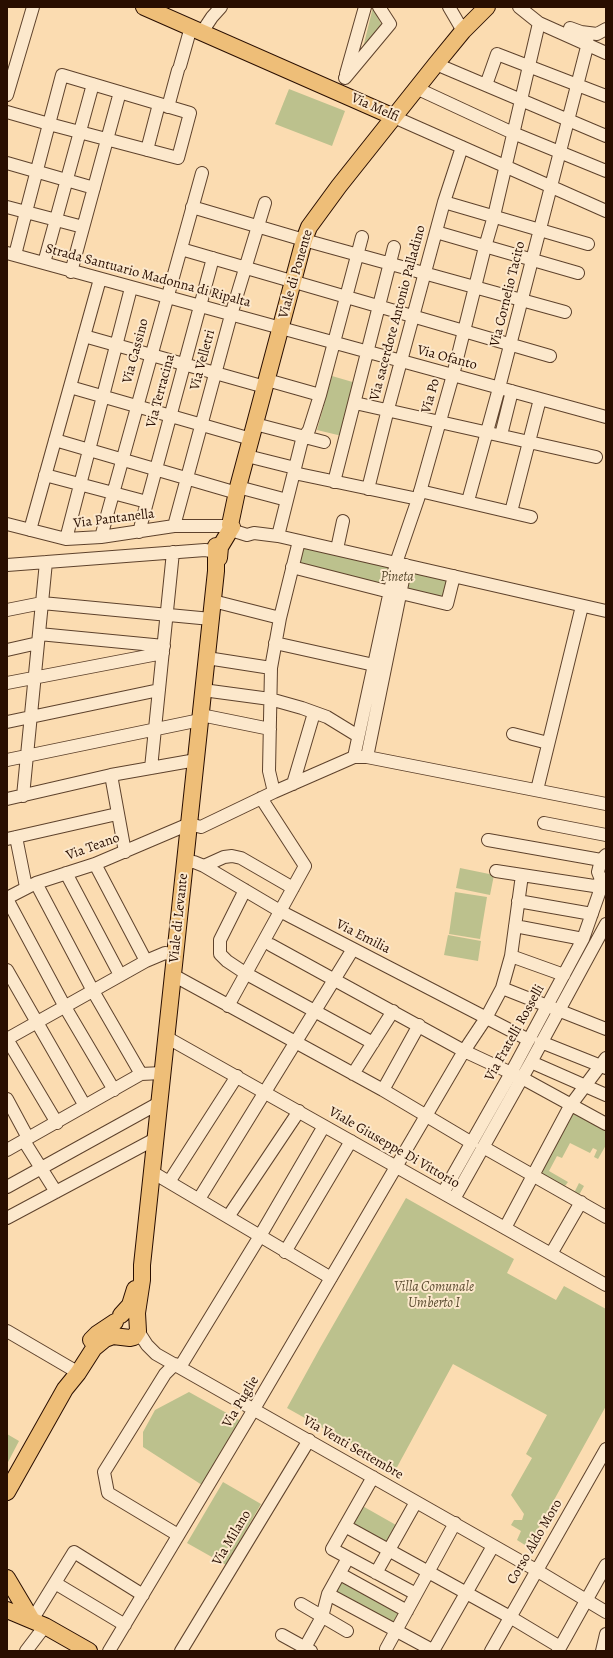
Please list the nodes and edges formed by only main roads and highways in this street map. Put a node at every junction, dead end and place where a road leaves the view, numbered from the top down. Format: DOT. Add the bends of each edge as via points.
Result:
graph roads {
  1 [pos="144,7"];
  2 [pos="486,7"];
  3 [pos="394,117"];
  4 [pos="230,527"];
  5 [pos="142,1265"];
  6 [pos="118,1318"];
  7 [pos="138,1325"];
  8 [pos="123,1338"];
  9 [pos="66,1389"];
  10 [pos="7,1492"];
  11 [pos="7,1578"];
  12 [pos="7,1593"];
  13 [pos="7,1610"];
  14 [pos="38,1623"];
  15 [pos="89,1651"];
  1 -- 3 [label="main road, Via Melfi" via="196,30 342,85"];
  2 -- 3 [label="main road, Viale di Ponente" via="463,31"];
  3 -- 4 [label="main road, Viale di Ponente" via="309,227"];
  4 -- 5 [label="main road, Viale di Levante" via="216,554"];
  5 -- 6 [label="main road, Viale di Levante" via="137,1273 130,1305"];
  5 -- 7 [label="main road, Viale di Levante"];
  6 -- 7 [label="main road" via="132,1315"];
  6 -- 8 [label="main road" via="114,1326 116,1334"];
  6 -- 9 [label="main road, Viale di Levante" via="88,1342 72,1369"];
  7 -- 8 [label="main road" via="130,1338"];
  8 -- 9 [label="main road, Viale di Levante" via="112,1336 94,1348"];
  9 -- 10 [label="main road, Viale di Levante"];
  11 -- 14 [label="main road"];
  12 -- 14 [label="main road"];
  13 -- 14 [label="main road"];
  14 -- 15 [label="main road"];
}
